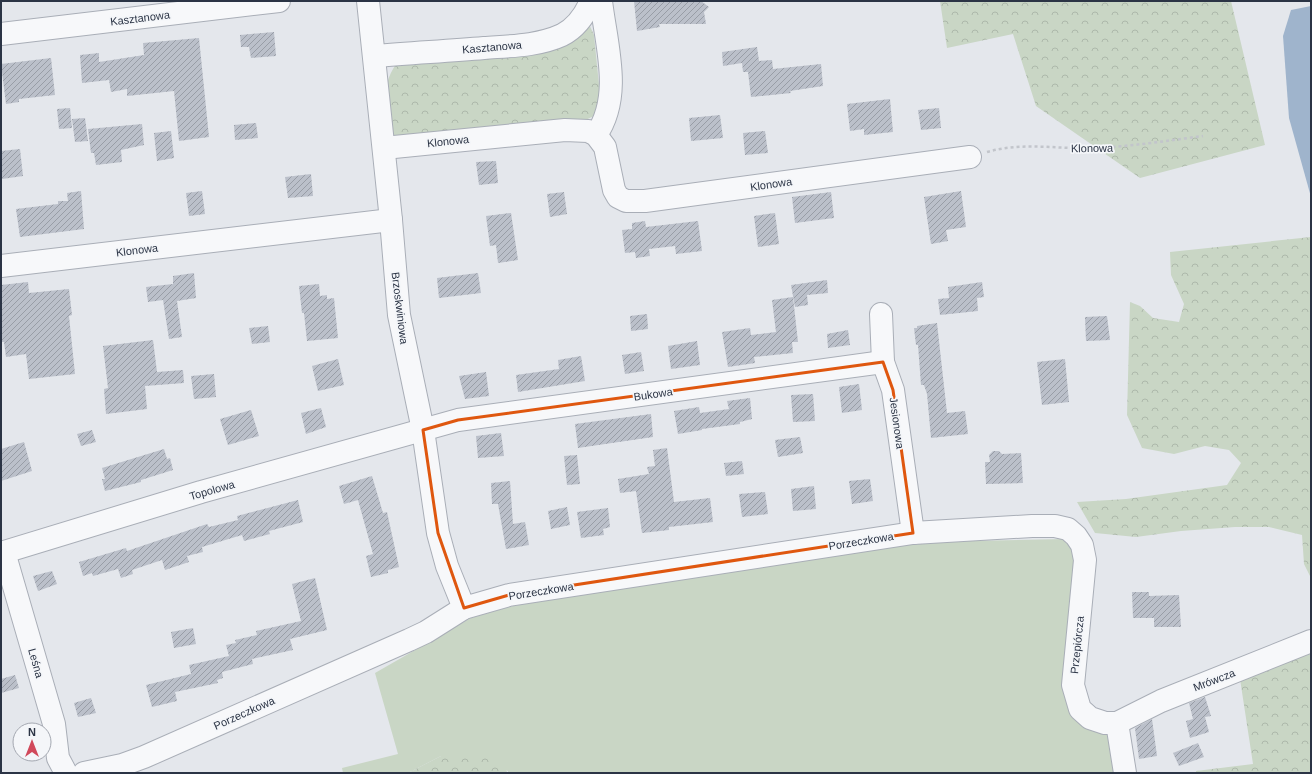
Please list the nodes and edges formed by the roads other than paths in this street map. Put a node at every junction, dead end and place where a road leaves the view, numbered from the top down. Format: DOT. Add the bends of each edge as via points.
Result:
graph roads {
  1 [pos="280,1"];
  2 [pos="368,1"];
  3 [pos="591,1"];
  4 [pos="600,1"];
  5 [pos="1,34"];
  6 [pos="375,56"];
  7 [pos="596,135"];
  8 [pos="384,148"];
  9 [pos="970,157"];
  10 [pos="391,220"];
  11 [pos="1,266"];
  12 [pos="881,314"];
  13 [pos="883,362"];
  14 [pos="423,430"];
  15 [pos="1032,526"];
  16 [pos="913,533"];
  17 [pos="3,552"];
  18 [pos="464,608"];
  19 [pos="1311,641"];
  20 [pos="1117,723"];
  21 [pos="66,773"];
  22 [pos="84,773"];
  23 [pos="1126,773"];
  1 -- 5 [label="street, Kasztanowa"];
  2 -- 6 [label="street, Brzoskwiniowa"];
  3 -- 6 [label="street, Kasztanowa" via="582,18 573,27 547,40 516,46"];
  4 -- 7 [label="street" via="612,84 604,124"];
  6 -- 8 [label="street, Brzoskwiniowa"];
  7 -- 8 [label="street, Klonowa" via="588,131 565,130"];
  7 -- 9 [label="street, Klonowa" via="605,147 614,190 618,197 626,201 645,201"];
  8 -- 10 [label="street, Brzoskwiniowa"];
  10 -- 11 [label="street, Klonowa"];
  10 -- 14 [label="street, Brzoskwiniowa" via="399,315"];
  12 -- 13 [label="street, Jesionowa"];
  13 -- 14 [label="street, Bukowa" via="458,420"];
  13 -- 16 [label="street, Jesionowa" via="893,390"];
  14 -- 17 [label="street, Topolowa" via="201,492"];
  14 -- 18 [label="street, Brzoskwiniowa" via="438,533 447,566"];
  15 -- 16 [label="street, Porzeczkowa"];
  15 -- 20 [label="street, Przepiórcza" via="1068,529 1082,545 1085,560 1073,685 1080,709 1090,718 1105,723"];
  16 -- 18 [label="street, Porzeczkowa" via="509,595"];
  17 -- 21 [label="street, Leśna" via="54,724 58,758"];
  18 -- 22 [label="street, Porzeczkowa" via="409,640 174,744 122,765"];
  19 -- 20 [label="street, Mrówcza" via="1161,701"];
  20 -- 23 [label="street"];
}
